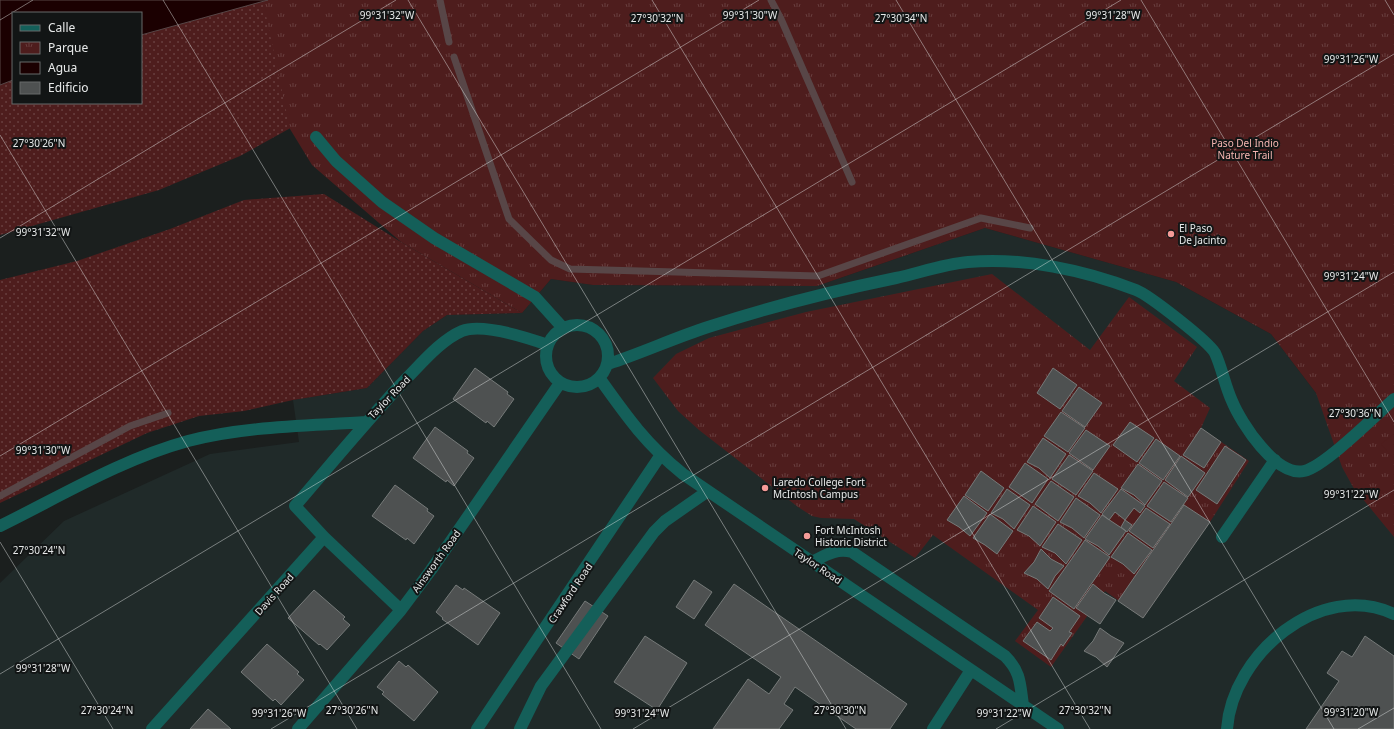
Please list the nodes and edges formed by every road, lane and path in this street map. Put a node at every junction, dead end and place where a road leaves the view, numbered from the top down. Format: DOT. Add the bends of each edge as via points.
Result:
graph roads {
  1 [pos="316,137"];
  2 [pos="563,328"];
  3 [pos="548,346"];
  4 [pos="608,364"];
  5 [pos="600,379"];
  6 [pos="560,383"];
  7 [pos="1394,399"];
  8 [pos="366,422"];
  9 [pos="660,456"];
  10 [pos="1275,460"];
  11 [pos="708,491"];
  12 [pos="0,526"];
  13 [pos="324,537"];
  14 [pos="1222,537"];
  15 [pos="812,562"];
  16 [pos="401,610"];
  17 [pos="1394,614"];
  18 [pos="971,670"];
  19 [pos="1023,705"];
  20 [pos="152,729"];
  21 [pos="298,729"];
  22 [pos="478,729"];
  23 [pos="520,729"];
  24 [pos="933,729"];
  25 [pos="1058,729"];
  26 [pos="1227,729"];
  1 -- 2 [label="street" via="336,161 382,202 434,238 535,297"];
  2 -- 3 [label="street" via="556,333"];
  2 -- 4 [label="street" via="572,325 592,328 606,344"];
  3 -- 6 [label="street" via="547,366"];
  3 -- 8 [label="street, Taylor Road" via="515,335 477,329 462,332 423,363"];
  4 -- 5 [label="street"];
  4 -- 10 [label="street" via="707,327 834,290 968,262 1024,263 1097,278 1139,291 1204,339 1214,352 1231,400 1244,426"];
  5 -- 6 [label="street" via="585,388"];
  5 -- 9 [label="street, Taylor Road" via="632,426"];
  6 -- 16 [label="street, Ainsworth Road"];
  7 -- 10 [label="street" via="1312,468 1290,471"];
  8 -- 12 [label="street" via="274,429 189,441 123,464"];
  8 -- 13 [label="street, Taylor Road" via="295,506"];
  9 -- 11 [label="street, Taylor Road"];
  9 -- 22 [label="street, Crawford Road"];
  10 -- 14 [label="street"];
  11 -- 15 [label="street, Taylor Road"];
  11 -- 23 [label="street" via="665,521 654,532 541,686"];
  13 -- 16 [label="street"];
  13 -- 20 [label="street, Davis Road"];
  15 -- 18 [label="street, Taylor Road"];
  15 -- 19 [label="street" via="833,551 852,552 1004,656 1014,666 1019,677"];
  16 -- 21 [label="street, Ainsworth Road"];
  17 -- 26 [label="street" via="1368,606 1346,606 1325,610 1286,628 1270,641 1239,684 1230,706"];
  18 -- 19 [label="street, Taylor Road"];
  18 -- 24 [label="street"];
  19 -- 25 [label="street, Taylor Road"];
}
